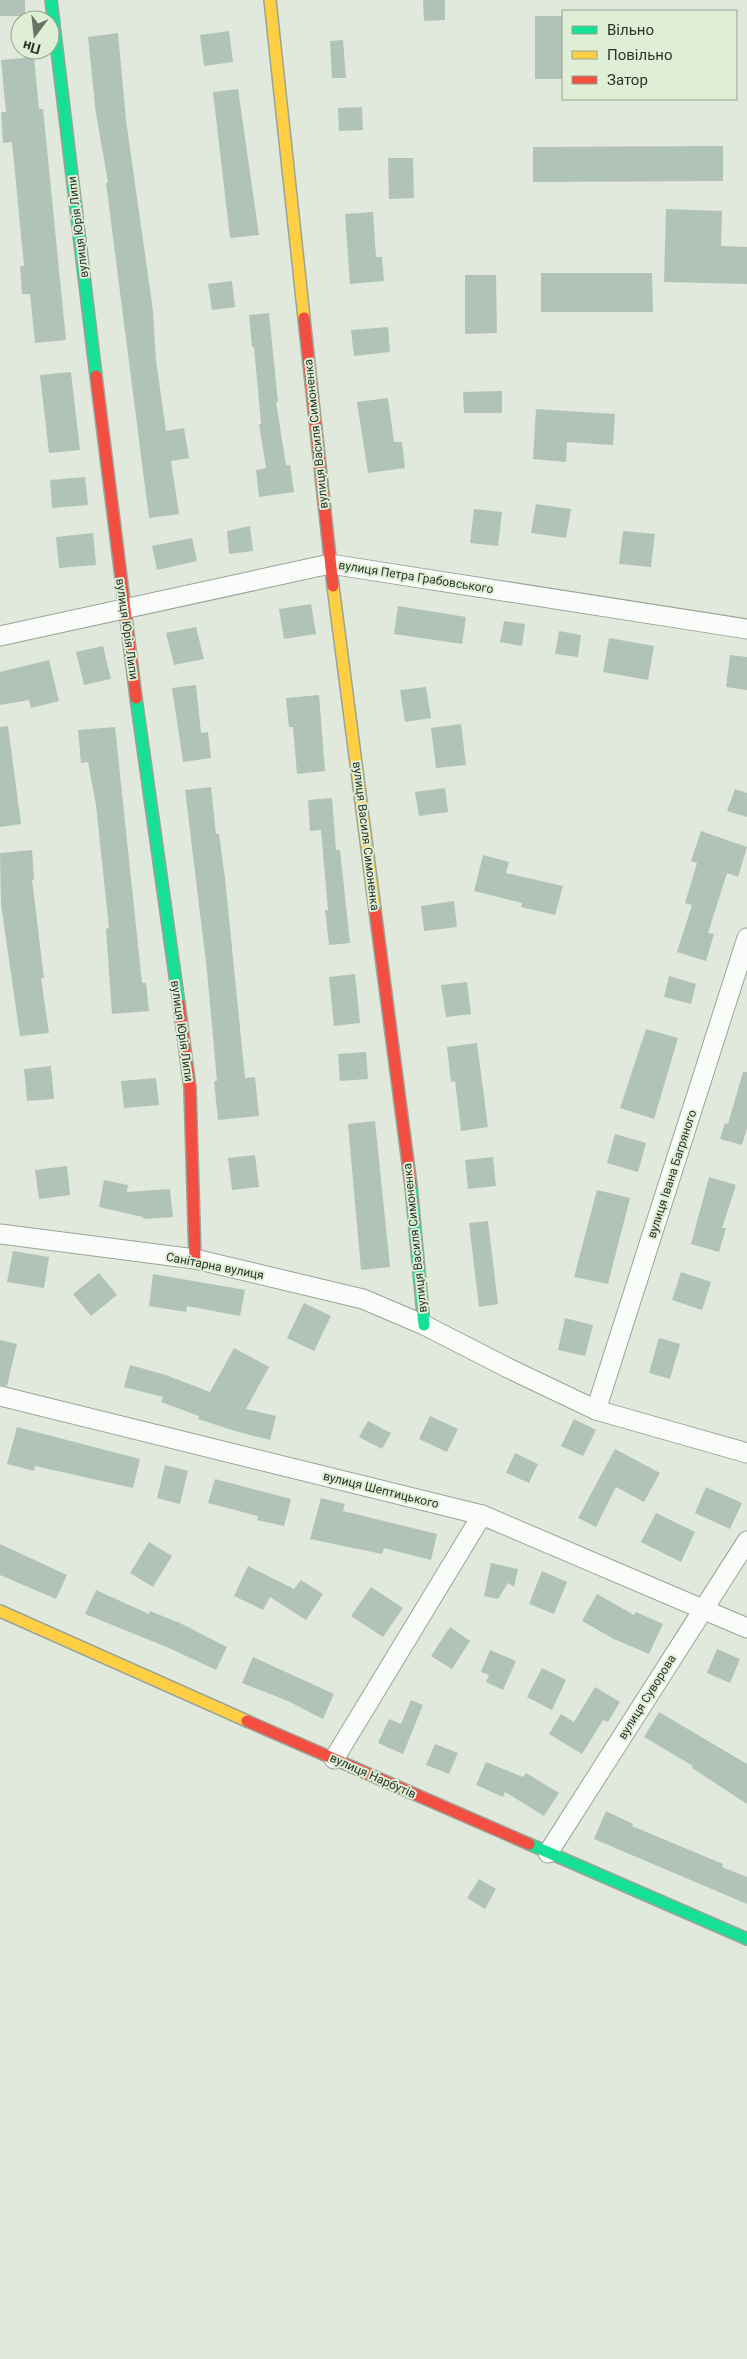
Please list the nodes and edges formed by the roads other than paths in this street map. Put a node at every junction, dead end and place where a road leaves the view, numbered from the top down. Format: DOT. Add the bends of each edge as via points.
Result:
graph roads {
  1 [pos="51,0"];
  2 [pos="270,0"];
  3 [pos="330,564"];
  4 [pos="124,608"];
  5 [pos="747,628"];
  6 [pos="0,636"];
  7 [pos="747,938"];
  8 [pos="0,1234"];
  9 [pos="195,1259"];
  10 [pos="424,1326"];
  11 [pos="0,1396"];
  12 [pos="596,1410"];
  13 [pos="747,1453"];
  14 [pos="482,1515"];
  15 [pos="747,1541"];
  16 [pos="703,1609"];
  17 [pos="0,1611"];
  18 [pos="747,1628"];
  19 [pos="334,1759"];
  20 [pos="548,1853"];
  21 [pos="747,1939"];
  1 -- 4 [label="street, вулиця Юрія Липи"];
  2 -- 3 [label="street, вулиця Василя Симоненка"];
  3 -- 4 [label="street, вулиця Петра Грабовського"];
  3 -- 5 [label="street, вулиця Петра Грабовського"];
  3 -- 10 [label="street, вулиця Василя Симоненка" via="414,1205"];
  4 -- 6 [label="street, вулиця Петра Грабовського"];
  4 -- 9 [label="street, вулиця Юрія Липи" via="190,1088"];
  7 -- 12 [label="street, вулиця Івана Багряного"];
  8 -- 9 [label="street, Санітарна вулиця"];
  9 -- 10 [label="street, Санітарна вулиця" via="363,1299"];
  10 -- 12 [label="street, вулиця Василя Симоненка"];
  11 -- 14 [label="street, вулиця Шептицького"];
  12 -- 13 [label="street, вулиця Василя Симоненка"];
  14 -- 16 [label="street, вулиця Шептицького"];
  14 -- 19 [label="street"];
  15 -- 16 [label="street, вулиця Суворова"];
  16 -- 18 [label="street, вулиця Шептицького"];
  16 -- 20 [label="street, вулиця Суворова"];
  17 -- 19 [label="street, вулиця Нарбутів"];
  19 -- 20 [label="street, вулиця Нарбутів"];
  20 -- 21 [label="street, вулиця Нарбутів"];
}
